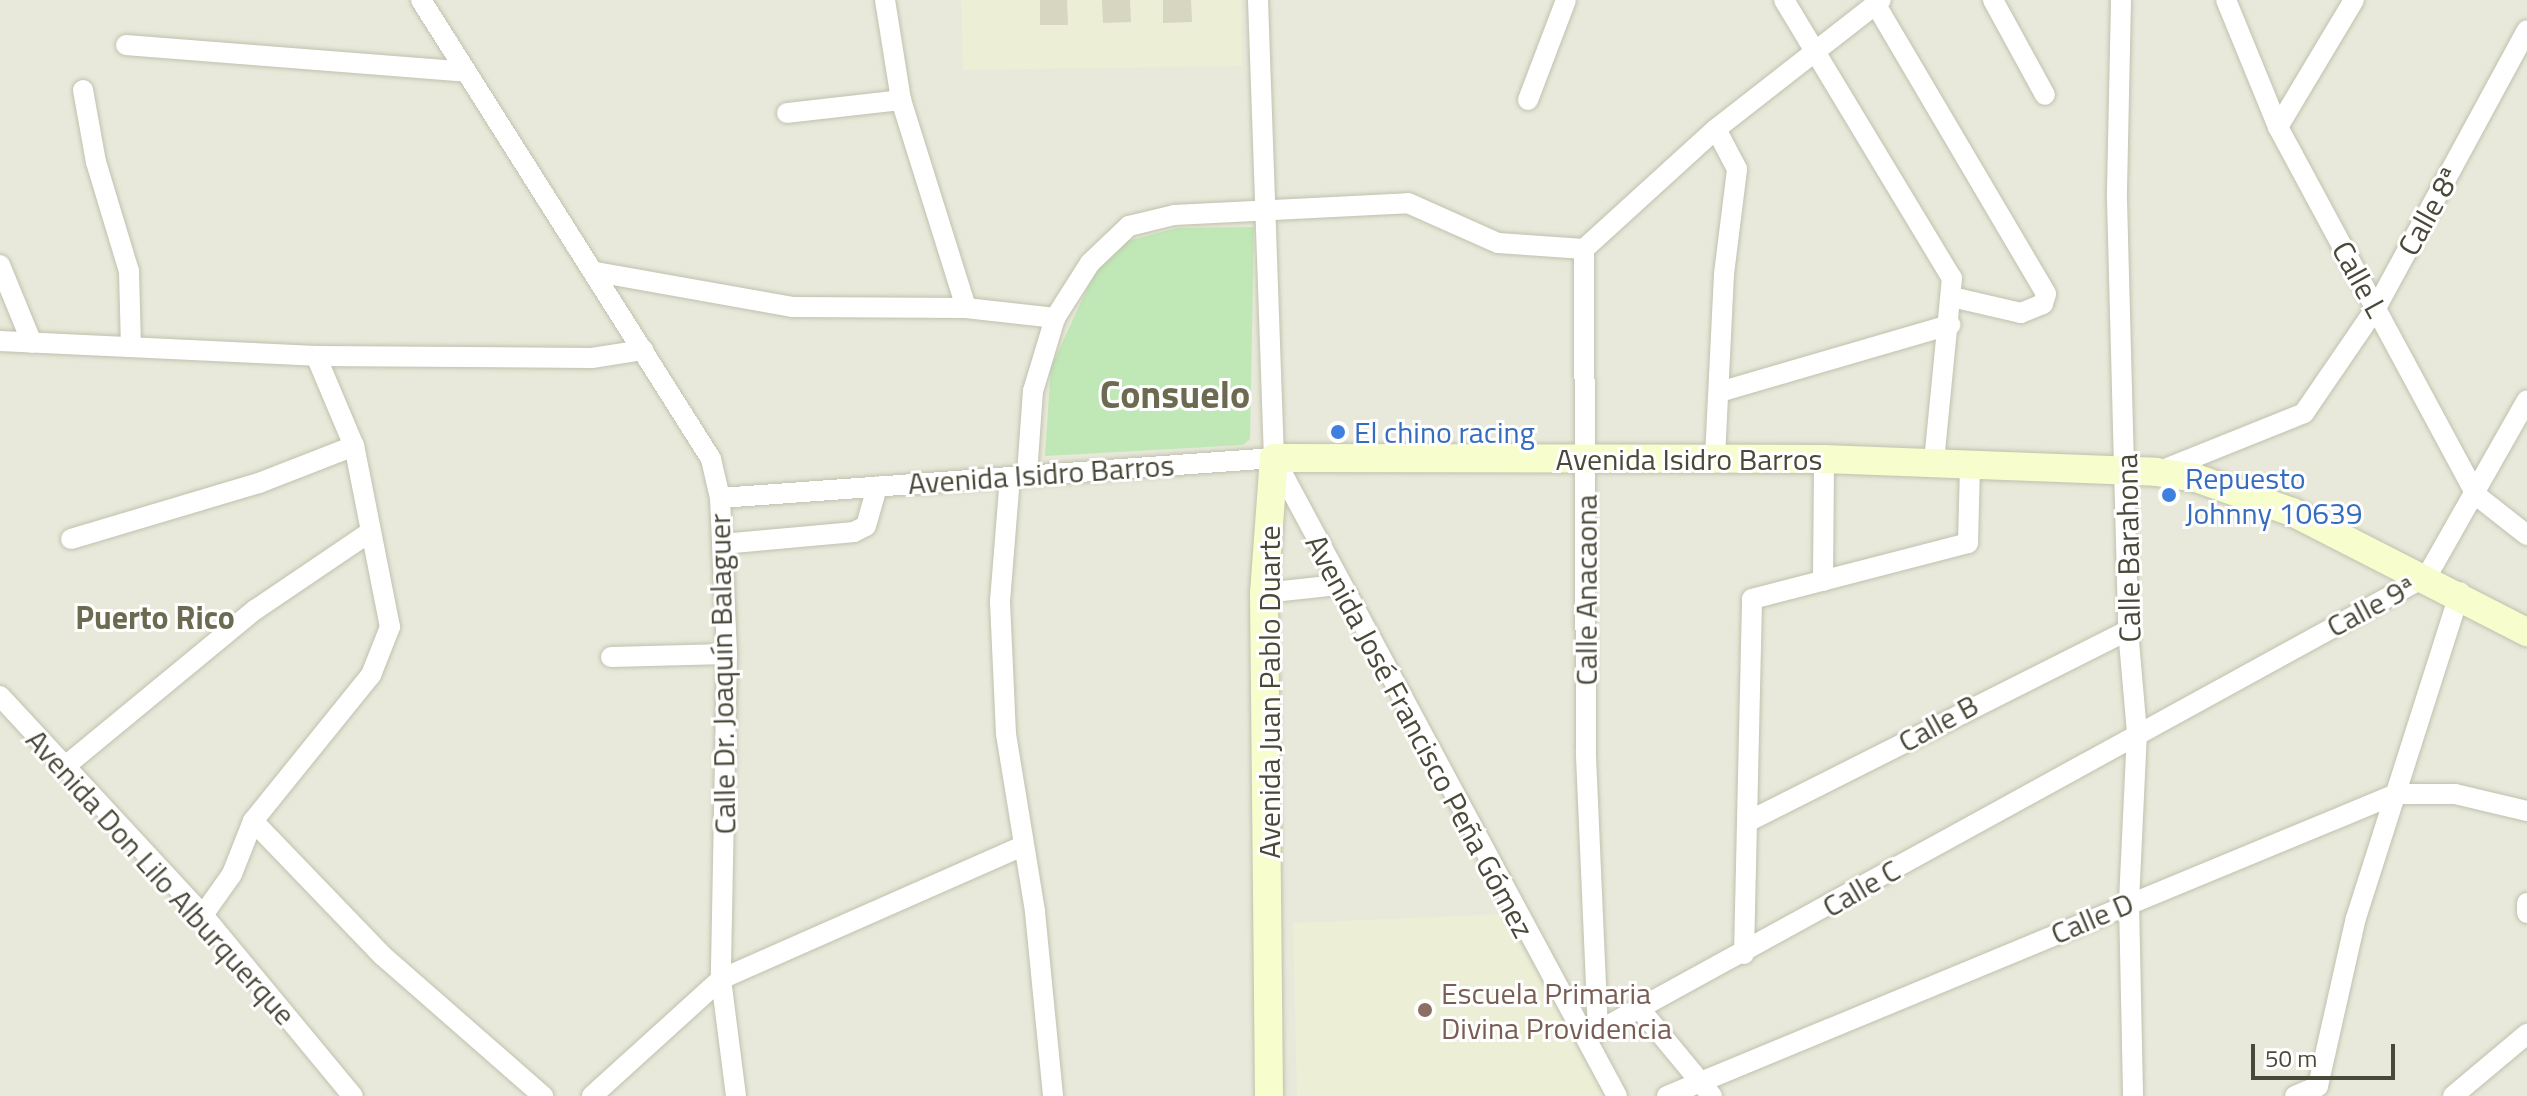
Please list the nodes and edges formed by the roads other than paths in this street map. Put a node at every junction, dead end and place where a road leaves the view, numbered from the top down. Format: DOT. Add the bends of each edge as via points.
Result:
graph roads {
  1 [pos="421,0"];
  2 [pos="885,0"];
  3 [pos="1258,0"];
  4 [pos="1566,0"];
  5 [pos="1784,0"];
  6 [pos="1993,0"];
  7 [pos="2121,0"];
  8 [pos="2226,0"];
  9 [pos="2354,0"];
  10 [pos="1878,3"];
  11 [pos="2527,30"];
  12 [pos="126,45"];
  13 [pos="1811,49"];
  14 [pos="466,72"];
  15 [pos="83,90"];
  16 [pos="2045,95"];
  17 [pos="901,100"];
  18 [pos="1528,100"];
  19 [pos="787,113"];
  20 [pos="2278,127"];
  21 [pos="1716,129"];
  22 [pos="1262,215"];
  23 [pos="1584,249"];
  24 [pos="0,265"];
  25 [pos="596,272"];
  26 [pos="1952,297"];
  27 [pos="966,308"];
  28 [pos="2376,308"];
  29 [pos="1055,318"];
  30 [pos="1950,325"];
  31 [pos="0,341"];
  32 [pos="32,343"];
  33 [pos="131,346"];
  34 [pos="643,350"];
  35 [pos="316,356"];
  36 [pos="1719,392"];
  37 [pos="2527,400"];
  38 [pos="354,446"];
  39 [pos="1274,458"];
  40 [pos="1586,458"];
  41 [pos="1715,458"];
  42 [pos="1824,459"];
  43 [pos="1934,463"];
  44 [pos="1970,465"];
  45 [pos="2142,472"];
  46 [pos="1018,476"];
  47 [pos="877,487"];
  48 [pos="2476,495"];
  49 [pos="720,498"];
  50 [pos="370,532"];
  51 [pos="2527,535"];
  52 [pos="71,539"];
  53 [pos="722,544"];
  54 [pos="2427,576"];
  55 [pos="1823,581"];
  56 [pos="1338,585"];
  57 [pos="2460,592"];
  58 [pos="1264,593"];
  59 [pos="2128,630"];
  60 [pos="2527,632"];
  61 [pos="727,654"];
  62 [pos="611,657"];
  63 [pos="0,696"];
  64 [pos="2137,732"];
  65 [pos="63,768"];
  66 [pos="2396,794"];
  67 [pos="2527,811"];
  68 [pos="1751,820"];
  69 [pos="253,821"];
  70 [pos="1023,846"];
  71 [pos="2129,902"];
  72 [pos="2527,903"];
  73 [pos="2527,913"];
  74 [pos="203,915"];
  75 [pos="1744,954"];
  76 [pos="721,979"];
  77 [pos="1640,1009"];
  78 [pos="2527,1034"];
  79 [pos="1590,1035"];
  80 [pos="1706,1090"];
  81 [pos="353,1096"];
  82 [pos="543,1096"];
  83 [pos="592,1096"];
  84 [pos="736,1096"];
  85 [pos="1053,1096"];
  86 [pos="1269,1096"];
  87 [pos="1617,1096"];
  88 [pos="1667,1096"];
  89 [pos="2133,1096"];
  90 [pos="2295,1096"];
  91 [pos="2453,1096"];
  1 -- 14 [label="street, Calle Dr. Joaquín Balaguer"];
  2 -- 17 [label="street"];
  3 -- 22 [label="street, Avenida Juan Pablo Duarte"];
  4 -- 18 [label="street"];
  5 -- 13 [label="street"];
  6 -- 16 [label="street"];
  7 -- 45 [label="street, Calle Barahona" via="2117,199"];
  8 -- 20 [label="street, Calle L"];
  9 -- 20 [label="street"];
  10 -- 13 [label="street"];
  10 -- 26 [label="street" via="2046,294 2043,304 2021,313"];
  11 -- 28 [label="street, Calle 8ª"];
  12 -- 14 [label="street"];
  13 -- 21 [label="street"];
  13 -- 26 [label="street" via="1945,259"];
  14 -- 25 [label="street, Calle Dr. Joaquín Balaguer"];
  15 -- 33 [label="street" via="96,162 129,271"];
  17 -- 19 [label="street"];
  17 -- 27 [label="street"];
  20 -- 28 [label="street, Calle L"];
  21 -- 23 [label="street"];
  21 -- 36 [label="street" via="1737,169"];
  22 -- 23 [label="street" via="1414,204 1498,243"];
  22 -- 29 [label="street" via="1174,215 1121,229"];
  22 -- 39 [label="street, Avenida Juan Pablo Duarte"];
  23 -- 40 [label="street, Calle Anacaona"];
  24 -- 32 [label="street"];
  25 -- 27 [label="street" via="792,307"];
  25 -- 34 [label="street, Calle Dr. Joaquín Balaguer"];
  26 -- 30 [label="street"];
  27 -- 29 [label="street"];
  28 -- 45 [label="street, Calle 8ª" via="2304,413"];
  28 -- 48 [label="street, Calle L"];
  29 -- 46 [label="street" via="1033,391"];
  30 -- 36 [label="street"];
  30 -- 43 [label="street"];
  31 -- 32 [label="street"];
  32 -- 33 [label="street"];
  33 -- 35 [label="street"];
  34 -- 35 [label="street" via="592,358"];
  34 -- 49 [label="street, Calle Dr. Joaquín Balaguer" via="711,459"];
  35 -- 38 [label="street"];
  36 -- 41 [label="street"];
  37 -- 48 [label="street, Calle 9ª"];
  38 -- 50 [label="street"];
  38 -- 52 [label="street" via="259,483"];
  39 -- 40 [label="street, Avenida Isidro Barros"];
  39 -- 46 [label="street, Avenida Isidro Barros"];
  39 -- 56 [label="street, Avenida José Francisco Peña Gómez"];
  39 -- 58 [label="street, Avenida Juan Pablo Duarte"];
  40 -- 41 [label="street, Avenida Isidro Barros"];
  40 -- 79 [label="street, Calle Anacaona"];
  41 -- 42 [label="street, Avenida Isidro Barros"];
  42 -- 43 [label="street, Avenida Isidro Barros"];
  42 -- 55 [label="street"];
  43 -- 44 [label="street, Avenida Isidro Barros"];
  44 -- 45 [label="street, Avenida Isidro Barros"];
  44 -- 55 [label="street" via="1968,543"];
  45 -- 54 [label="street, Avenida Isidro Barros" via="2196,478 2292,512"];
  45 -- 59 [label="street, Calle Barahona"];
  46 -- 47 [label="street, Avenida Isidro Barros"];
  46 -- 70 [label="street" via="1000,612 1006,734"];
  47 -- 49 [label="street, Avenida Isidro Barros"];
  47 -- 53 [label="street" via="866,526 854,532"];
  48 -- 51 [label="street, Calle L"];
  48 -- 54 [label="street, Calle 9ª"];
  49 -- 53 [label="street, Calle Dr. Joaquín Balaguer"];
  50 -- 65 [label="street" via="255,610"];
  50 -- 69 [label="street" via="390,627 371,675"];
  53 -- 61 [label="street, Calle Dr. Joaquín Balaguer"];
  54 -- 57 [label="street, Avenida Isidro Barros"];
  54 -- 64 [label="street, Calle 9ª"];
  55 -- 68 [label="street" via="1751,603"];
  56 -- 58 [label="street"];
  56 -- 79 [label="street, Avenida José Francisco Peña Gómez"];
  57 -- 60 [label="street, Avenida Isidro Barros"];
  57 -- 66 [label="street"];
  58 -- 86 [label="street, Avenida Juan Pablo Duarte"];
  59 -- 64 [label="street, Calle Barahona"];
  59 -- 68 [label="street, Calle B"];
  61 -- 62 [label="street"];
  61 -- 76 [label="street, Calle Dr. Joaquín Balaguer"];
  63 -- 65 [label="street, Avenida Don Lilo Alburquerque"];
  64 -- 71 [label="street, Calle Barahona"];
  64 -- 75 [label="street, Calle C"];
  65 -- 74 [label="street, Avenida Don Lilo Alburquerque"];
  66 -- 67 [label="street, Calle D" via="2455,794"];
  66 -- 71 [label="street, Calle D"];
  66 -- 90 [label="street" via="2356,918 2318,1086"];
  68 -- 75 [label="street"];
  69 -- 74 [label="street" via="232,874"];
  69 -- 82 [label="street" via="383,956"];
  70 -- 76 [label="street"];
  70 -- 85 [label="street"];
  71 -- 80 [label="street, Calle D"];
  71 -- 89 [label="street, Calle Barahona"];
  72 -- 73 [label="street"];
  74 -- 81 [label="street, Avenida Don Lilo Alburquerque"];
  75 -- 77 [label="street, Calle C"];
  76 -- 83 [label="street"];
  76 -- 84 [label="street, Calle Dr. Joaquín Balaguer"];
  77 -- 79 [label="street, Calle C"];
  77 -- 80 [label="street"];
  78 -- 91 [label="street"];
  79 -- 87 [label="street, Avenida José Francisco Peña Gómez"];
  80 -- 88 [label="street, Calle D"];
}
